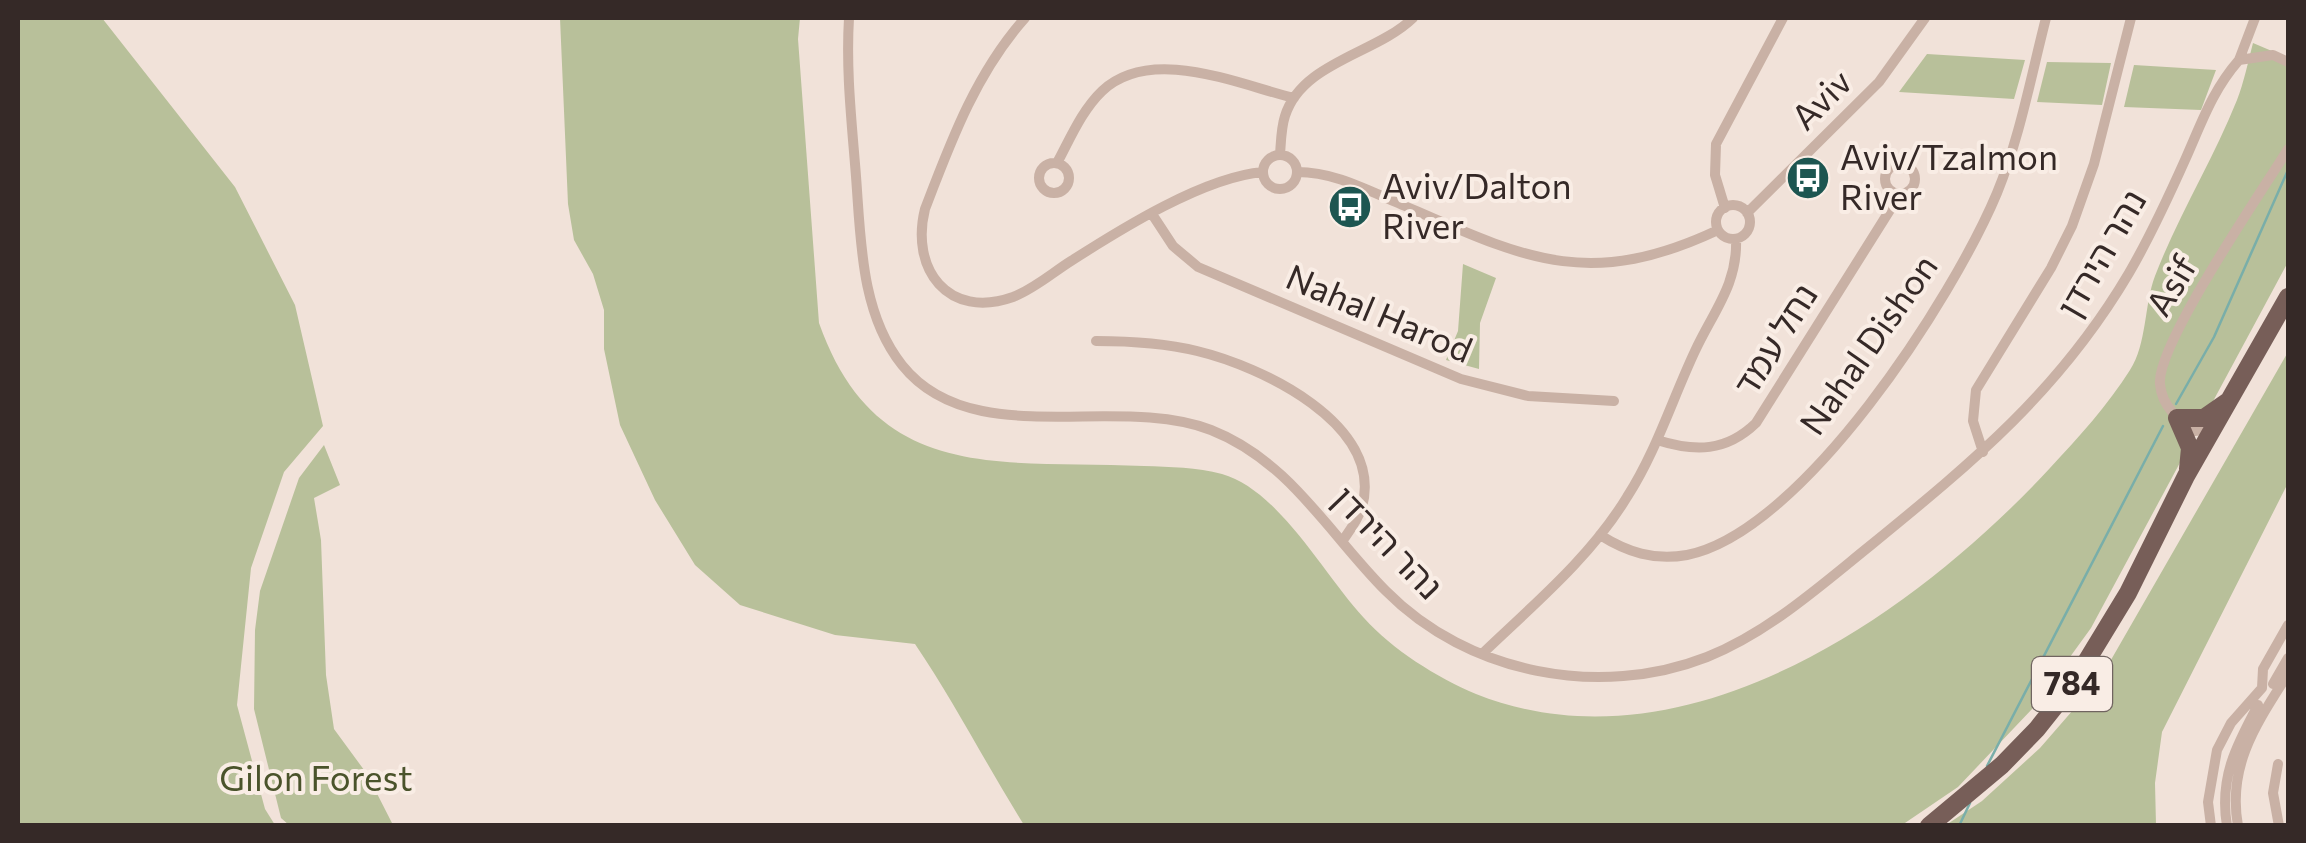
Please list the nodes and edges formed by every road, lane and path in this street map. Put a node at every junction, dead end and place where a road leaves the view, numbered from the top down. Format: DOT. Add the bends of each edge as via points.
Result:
graph roads {
  1 [pos="849,18"];
  2 [pos="1025,18"];
  3 [pos="1413,18"];
  4 [pos="1783,18"];
  5 [pos="1926,18"];
  6 [pos="2046,18"];
  7 [pos="2130,18"];
  8 [pos="2255,18"];
  9 [pos="2239,60"];
  10 [pos="2288,62"];
  11 [pos="1294,98"];
  12 [pos="2288,149"];
  13 [pos="1280,155"];
  14 [pos="1057,163"];
  15 [pos="1263,172"];
  16 [pos="1297,172"];
  17 [pos="1900,194"];
  18 [pos="1725,208"];
  19 [pos="1746,212"];
  20 [pos="1152,214"];
  21 [pos="1718,230"];
  22 [pos="1736,239"];
  23 [pos="2288,297"];
  24 [pos="1096,341"];
  25 [pos="2232,399"];
  26 [pos="1614,401"];
  27 [pos="2177,418"];
  28 [pos="2217,426"];
  29 [pos="1657,440"];
  30 [pos="1984,452"];
  31 [pos="2186,476"];
  32 [pos="1600,535"];
  33 [pos="1342,540"];
  34 [pos="2288,625"];
  35 [pos="1482,654"];
  36 [pos="2288,658"];
  37 [pos="2288,674"];
  38 [pos="2266,695"];
  39 [pos="2278,764"];
  40 [pos="1929,826"];
  41 [pos="2211,826"];
  42 [pos="2227,826"];
  43 [pos="2238,826"];
  44 [pos="2279,826"];
  1 -- 33 [label="street, נהר הירדן" via="863,256 877,320 910,374 936,395 980,411 1151,416 1210,430 1282,474"];
  2 -- 20 [label="street" via="971,97 925,209 921,244 932,276 957,298 994,302 1039,283"];
  3 -- 11 [label="street" via="1319,74"];
  4 -- 18 [label="street" via="1716,144 1715,176"];
  5 -- 19 [label="street, Aviv" via="1880,82"];
  6 -- 32 [label="street, Nahal Dishon" via="2012,149 1980,228 1894,370 1831,453 1759,516 1697,552 1646,556"];
  7 -- 30 [label="street" via="2072,226 1976,390 1973,420"];
  8 -- 9 [label="street, נהר הירדן"];
  9 -- 10 [label="street" via="2258,55"];
  9 -- 30 [label="street, נהר הירדן" via="2218,84 2154,226 2104,311 2058,374"];
  11 -- 13 [label="street"];
  11 -- 14 [label="street" via="1180,70 1135,72 1094,100"];
  12 -- 27 [label="street, Asif" via="2170,343 2160,387"];
  13 -- 15 [label="street"];
  13 -- 16 [label="street"];
  15 -- 16 [label="street" via="1268,184 1280,188 1292,184"];
  15 -- 20 [label="street" via="1218,182"];
  16 -- 21 [label="street" via="1332,176 1504,250 1568,264 1630,261"];
  17 -- 29 [label="street, נחל עמד" via="1756,423 1715,448"];
  18 -- 19 [label="street"];
  18 -- 21 [label="street"];
  19 -- 22 [label="street" via="1749,228"];
  20 -- 26 [label="street, Nahal Harod" via="1173,246 1198,266 1436,370 1528,396"];
  21 -- 22 [label="street"];
  22 -- 29 [label="street" via="1731,284"];
  23 -- 25 [label="main road, 784"];
  24 -- 33 [label="street" via="1148,343 1220,358 1290,390 1334,422 1355,450 1364,488 1361,510"];
  25 -- 27 [label="main road" via="2204,418"];
  25 -- 28 [label="main road, 784"];
  27 -- 28 [label="street" via="2196,432"];
  27 -- 31 [label="main road" via="2190,448"];
  28 -- 31 [label="main road, 784"];
  29 -- 32 [label="street"];
  30 -- 35 [label="street, נהר הירדן" via="1811,594 1706,657 1604,678 1554,675"];
  31 -- 40 [label="main road, 784" via="2128,593 2072,685 2002,764"];
  32 -- 35 [label="street"];
  33 -- 35 [label="street, נהר הירדן" via="1424,623"];
  34 -- 38 [label="street" via="2263,669"];
  36 -- 38 [label="street"];
  37 -- 38 [label="street"];
  38 -- 41 [label="street" via="2231,723 2217,750"];
  38 -- 42 [label="street" via="2231,758"];
  38 -- 43 [label="street" via="2236,772"];
  39 -- 44 [label="street" via="2273,793"];
}
